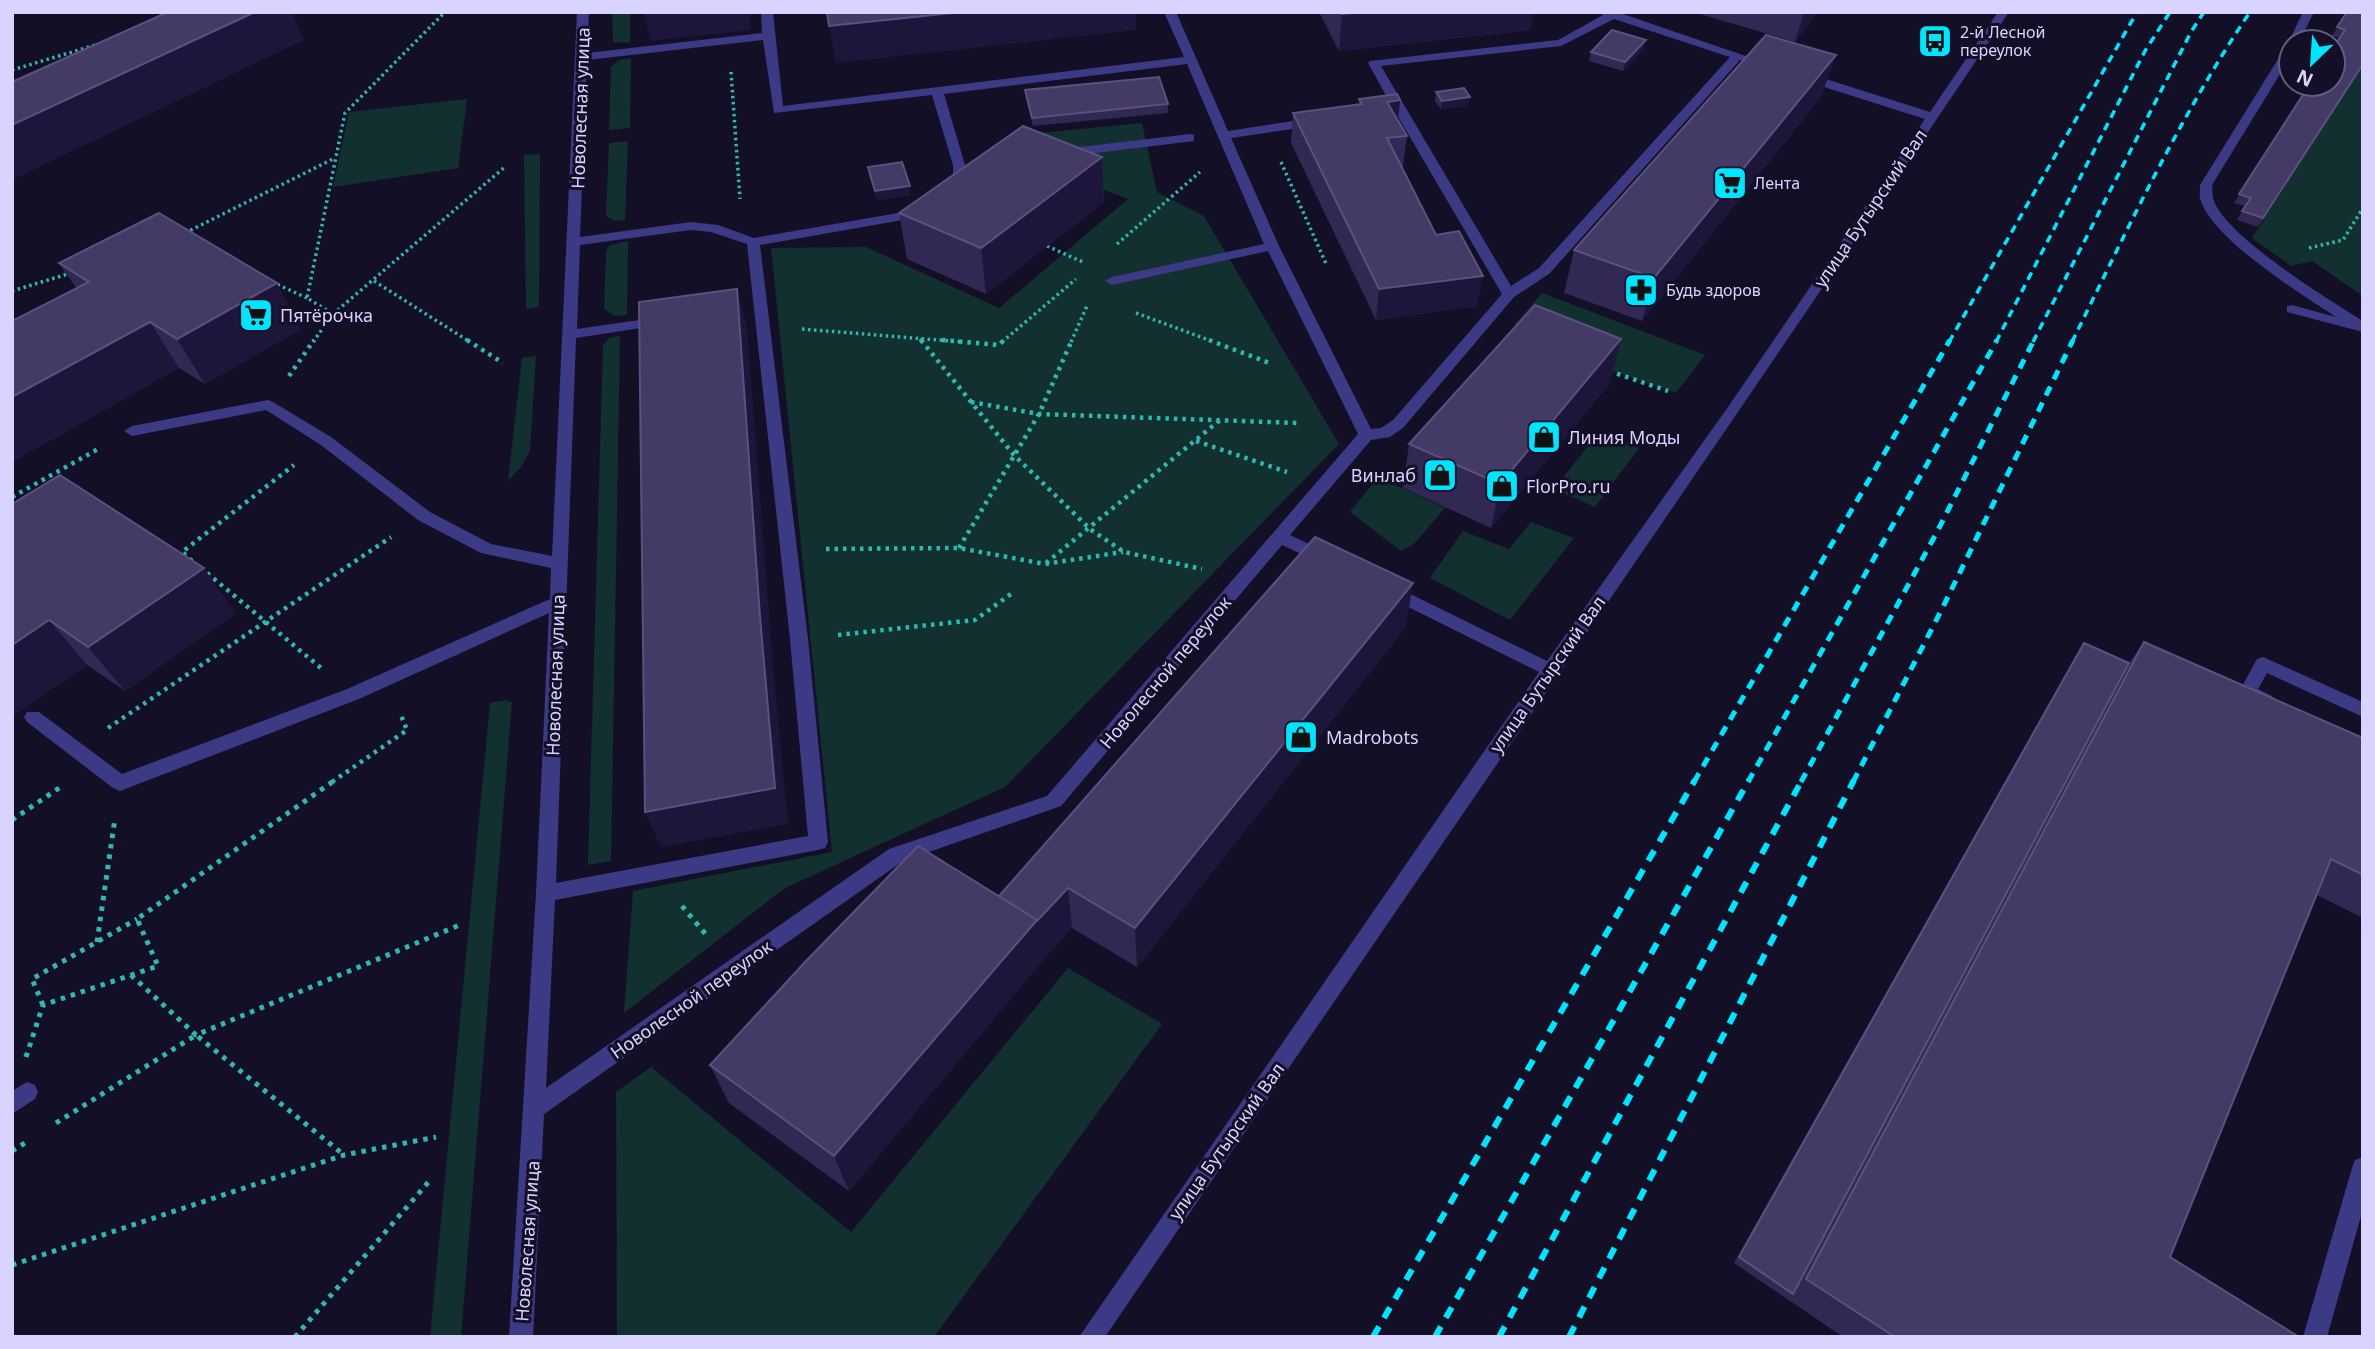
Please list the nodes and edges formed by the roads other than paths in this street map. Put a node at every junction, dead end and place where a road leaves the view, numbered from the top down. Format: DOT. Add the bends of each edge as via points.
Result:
graph roads {
  1 [pos="583,12"];
  2 [pos="767,12"];
  3 [pos="1170,12"];
  4 [pos="2004,12"];
  5 [pos="2309,12"];
  6 [pos="1609,14"];
  7 [pos="2300,28"];
  8 [pos="768,36"];
  9 [pos="1737,56"];
  10 [pos="582,57"];
  11 [pos="1191,60"];
  12 [pos="1774,68"];
  13 [pos="2277,69"];
  14 [pos="1787,72"];
  15 [pos="937,91"];
  16 [pos="1401,111"];
  17 [pos="1364,116"];
  18 [pos="1933,117"];
  19 [pos="1328,120"];
  20 [pos="1223,135"];
  21 [pos="1190,138"];
  22 [pos="1051,155"];
  23 [pos="575,242"];
  24 [pos="753,242"];
  25 [pos="1272,246"];
  26 [pos="1112,281"];
  27 [pos="1509,294"];
  28 [pos="2292,309"];
  29 [pos="678,319"];
  30 [pos="2363,329"];
  31 [pos="570,334"];
  32 [pos="132,431"];
  33 [pos="1366,435"];
  34 [pos="1280,537"];
  35 [pos="559,564"];
  36 [pos="1340,566"];
  37 [pos="1377,584"];
  38 [pos="558,602"];
  39 [pos="1550,670"];
  40 [pos="2283,709"];
  41 [pos="2363,710"];
  42 [pos="33,717"];
  43 [pos="546,892"];
  44 [pos="536,1107"];
  45 [pos="2363,1168"];
  46 [pos="521,1337"];
  47 [pos="1091,1337"];
  48 [pos="2315,1337"];
  1 -- 10 [label="street, Новолесная улица"];
  2 -- 8 [label="street"];
  3 -- 11 [label="street"];
  4 -- 18 [label="street, улица Бутырский Вал"];
  5 -- 7 [label="street"];
  6 -- 9 [label="street"];
  6 -- 16 [label="street" via="1560,43 1374,63"];
  8 -- 10 [label="street"];
  8 -- 15 [label="street" via="778,110"];
  9 -- 12 [label="street"];
  9 -- 27 [label="street" via="1545,271"];
  10 -- 23 [label="street, Новолесная улица"];
  11 -- 15 [label="street"];
  11 -- 20 [label="street"];
  13 -- 30 [label="street" via="2203,192 2213,214 2263,260"];
  14 -- 18 [label="street"];
  15 -- 24 [label="street" via="965,164 959,187 914,214"];
  16 -- 17 [label="street"];
  16 -- 27 [label="street"];
  18 -- 39 [label="street, улица Бутырский Вал"];
  19 -- 20 [label="street"];
  20 -- 25 [label="street"];
  21 -- 22 [label="street"];
  23 -- 24 [label="street" via="678,227 713,228"];
  23 -- 31 [label="street, Новолесная улица"];
  24 -- 43 [label="street" via="754,308 763,325 818,842"];
  25 -- 26 [label="street"];
  25 -- 33 [label="street"];
  27 -- 33 [label="street" via="1398,424 1385,433"];
  28 -- 30 [label="street"];
  29 -- 31 [label="street"];
  31 -- 35 [label="street, Новолесная улица"];
  32 -- 35 [label="street" via="268,405 326,441 424,516 487,549"];
  33 -- 34 [label="street, Новолесной переулок"];
  34 -- 36 [label="street"];
  34 -- 44 [label="street, Новолесной переулок" via="1054,801 896,855"];
  35 -- 38 [label="street, Новолесная улица"];
  37 -- 39 [label="street"];
  38 -- 42 [label="street" via="353,694 120,783"];
  38 -- 43 [label="street, Новолесная улица"];
  39 -- 47 [label="street, улица Бутырский Вал"];
  40 -- 41 [label="street" via="2249,692 2263,664"];
  43 -- 44 [label="street, Новолесная улица"];
  44 -- 46 [label="street, Новолесная улица"];
  45 -- 48 [label="street"];
}
